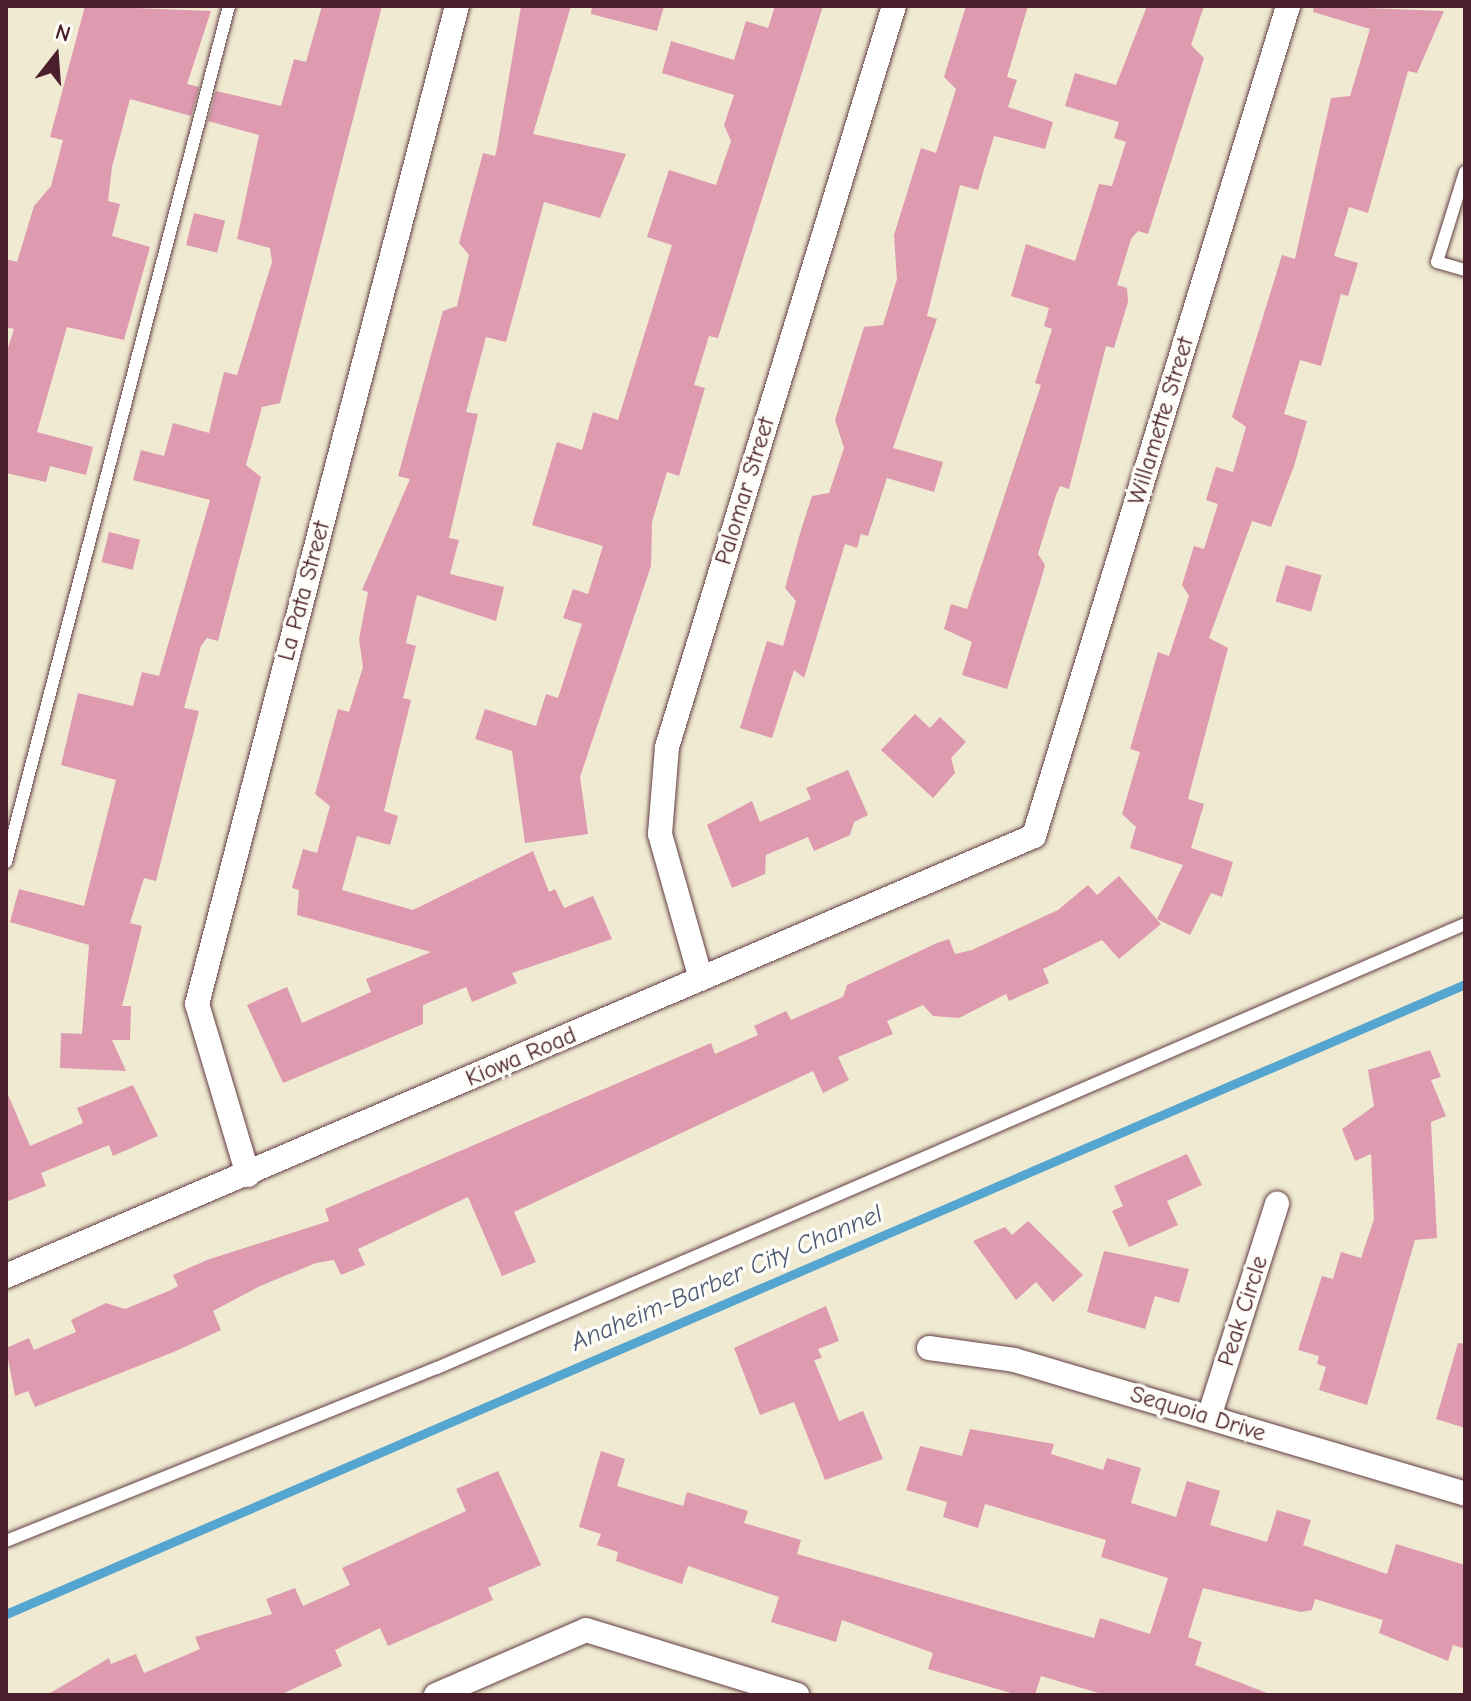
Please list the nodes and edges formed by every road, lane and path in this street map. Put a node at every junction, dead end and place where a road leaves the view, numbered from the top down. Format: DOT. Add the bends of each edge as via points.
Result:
graph roads {
  1 [pos="229,6"];
  2 [pos="457,6"];
  3 [pos="894,6"];
  4 [pos="1288,6"];
  5 [pos="1465,172"];
  6 [pos="1465,270"];
  7 [pos="1034,836"];
  8 [pos="6,862"];
  9 [pos="1465,924"];
  10 [pos="701,979"];
  11 [pos="248,1175"];
  12 [pos="1277,1204"];
  13 [pos="6,1276"];
  14 [pos="929,1348"];
  15 [pos="1209,1417"];
  16 [pos="1465,1494"];
  17 [pos="6,1541"];
  18 [pos="436,1695"];
  19 [pos="797,1695"];
  1 -- 8 [label="lane"];
  2 -- 11 [label="street, La Pata Street" via="197,1004"];
  3 -- 10 [label="street, Palomar Street" via="667,747 659,793 664,863"];
  4 -- 7 [label="street, Willamette Street"];
  5 -- 6 [label="lane" via="1437,262"];
  7 -- 10 [label="street, Kiowa Road"];
  9 -- 17 [label="lane" via="437,1368"];
  10 -- 11 [label="street, Kiowa Road"];
  11 -- 13 [label="street, Kiowa Road"];
  12 -- 15 [label="street, Peak Circle"];
  14 -- 15 [label="street, Sequoia Drive" via="1014,1360"];
  15 -- 16 [label="street, Sequoia Drive"];
  18 -- 19 [label="street" via="586,1630"];
}
